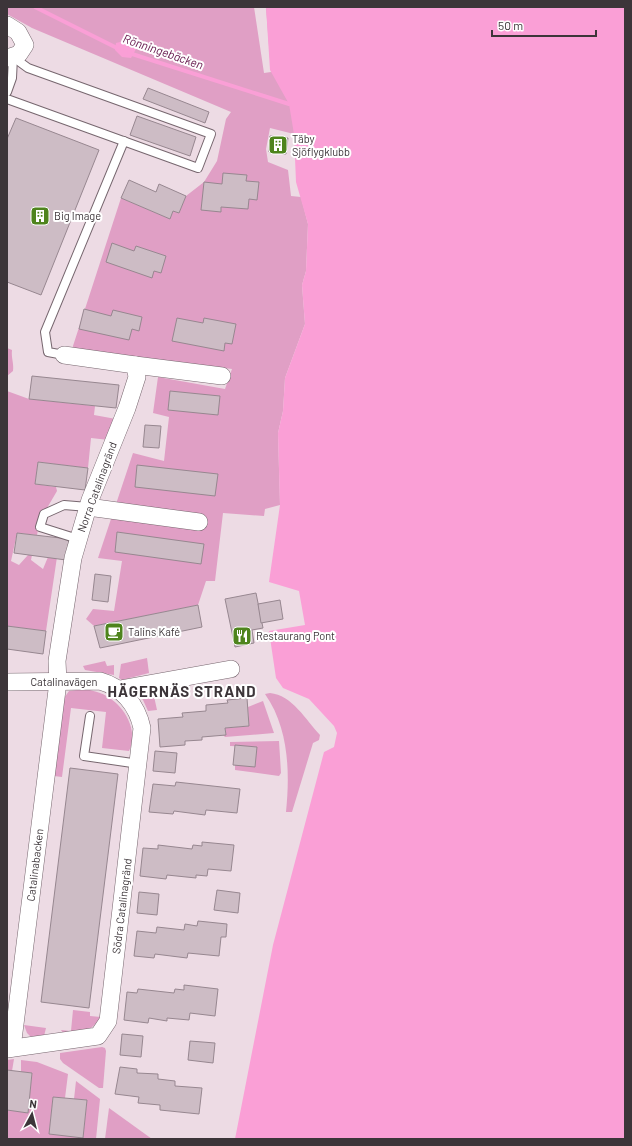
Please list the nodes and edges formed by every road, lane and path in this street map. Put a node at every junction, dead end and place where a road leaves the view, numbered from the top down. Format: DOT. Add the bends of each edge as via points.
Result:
graph roads {
  1 [pos="7,25"];
  2 [pos="10,57"];
  3 [pos="7,92"];
  4 [pos="7,99"];
  5 [pos="124,141"];
  6 [pos="64,355"];
  7 [pos="135,365"];
  8 [pos="222,376"];
  9 [pos="88,507"];
  10 [pos="199,522"];
  11 [pos="78,539"];
  12 [pos="231,669"];
  13 [pos="7,682"];
  14 [pos="58,682"];
  15 [pos="120,689"];
  16 [pos="90,716"];
  17 [pos="138,764"];
  18 [pos="10,1049"];
  1 -- 2 [label="street" via="18,32 25,45 19,54"];
  2 -- 3 [label="lane" via="12,78"];
  2 -- 5 [label="lane" via="28,68 211,134 198,168"];
  4 -- 5 [label="lane"];
  5 -- 6 [label="lane" via="45,332 48,352"];
  6 -- 7 [label="street"];
  7 -- 8 [label="street"];
  7 -- 9 [label="street, Norra Catalinagränd" via="137,377 127,408"];
  9 -- 10 [label="street"];
  9 -- 11 [label="street, Norra Catalinagränd"];
  9 -- 11 [label="lane" via="64,505 44,514 40,527"];
  11 -- 14 [label="street, Norra Catalinagränd" via="57,661"];
  12 -- 15 [label="street"];
  13 -- 14 [label="street, Catalinavägen"];
  14 -- 15 [label="street, Catalinavägen" via="100,681"];
  14 -- 18 [label="street, Catalinabacken"];
  15 -- 17 [label="street, Södra Catalinagränd" via="140,717 142,728"];
  16 -- 17 [label="lane" via="84,756"];
  17 -- 18 [label="street, Södra Catalinagränd" via="108,1021 98,1036"];
}
